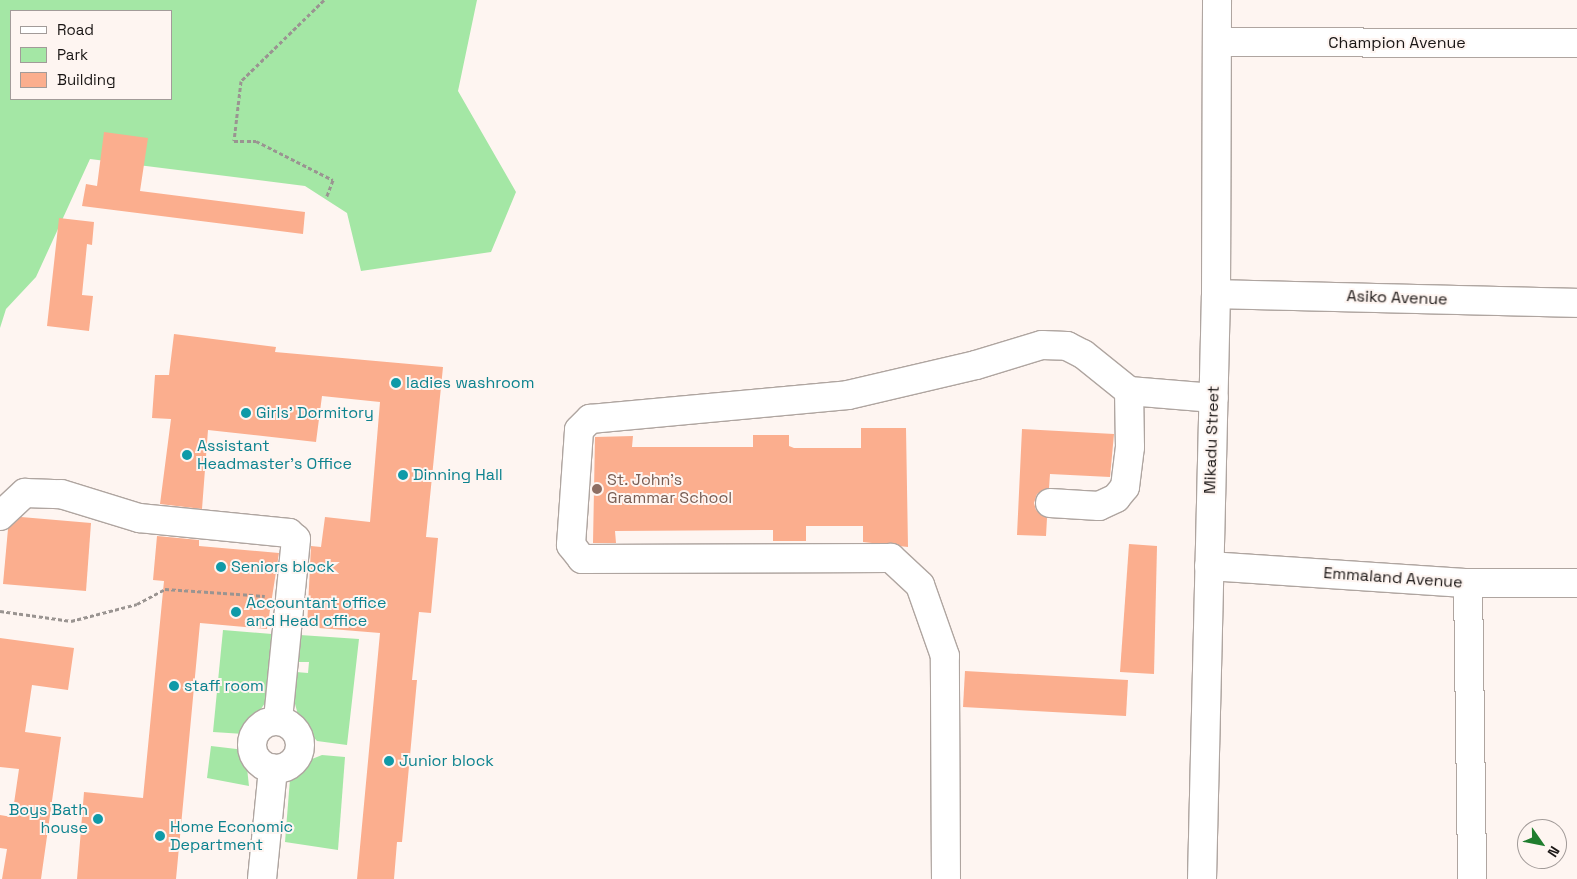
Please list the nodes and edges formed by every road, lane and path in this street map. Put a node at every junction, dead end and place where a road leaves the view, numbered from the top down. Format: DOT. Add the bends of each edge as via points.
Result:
graph roads {
  1 [pos="324,0"];
  2 [pos="1217,0"];
  3 [pos="1217,42"];
  4 [pos="1577,43"];
  5 [pos="326,198"];
  6 [pos="1216,294"];
  7 [pos="1577,304"];
  8 [pos="1129,391"];
  9 [pos="1214,398"];
  10 [pos="1050,503"];
  11 [pos="0,516"];
  12 [pos="1209,566"];
  13 [pos="1468,583"];
  14 [pos="1577,583"];
  15 [pos="288,597"];
  16 [pos="0,611"];
  17 [pos="262,879"];
  18 [pos="946,879"];
  19 [pos="1202,879"];
  20 [pos="1472,879"];
  1 -- 5 [label="path" via="241,81 234,141 256,141 333,180"];
  2 -- 3 [label="street, Mikadu Street"];
  3 -- 4 [label="street, Champion Avenue"];
  3 -- 6 [label="street, Mikadu Street"];
  6 -- 7 [label="street, Asiko Avenue"];
  6 -- 9 [label="street, Mikadu Street"];
  8 -- 9 [label="street"];
  8 -- 10 [label="street" via="1130,447 1125,487 1116,498 1100,506"];
  8 -- 18 [label="street" via="1068,346 1042,345 976,365 848,396 590,419 579,430 573,477 571,546 582,559 891,558 920,585 945,656"];
  9 -- 12 [label="street, Mikadu Street"];
  11 -- 15 [label="street" via="25,493 45,493 61,494 140,518 278,530 296,539"];
  12 -- 13 [label="street, Emmaland Avenue"];
  12 -- 19 [label="street, Mikadu Street"];
  13 -- 14 [label="street, Emmaland Avenue"];
  13 -- 20 [label="street"];
  15 -- 16 [label="path" via="165,589 137,604 71,621"];
  15 -- 17 [label="street" via="278,720 260,725 251,742 256,760 273,769"];
}
